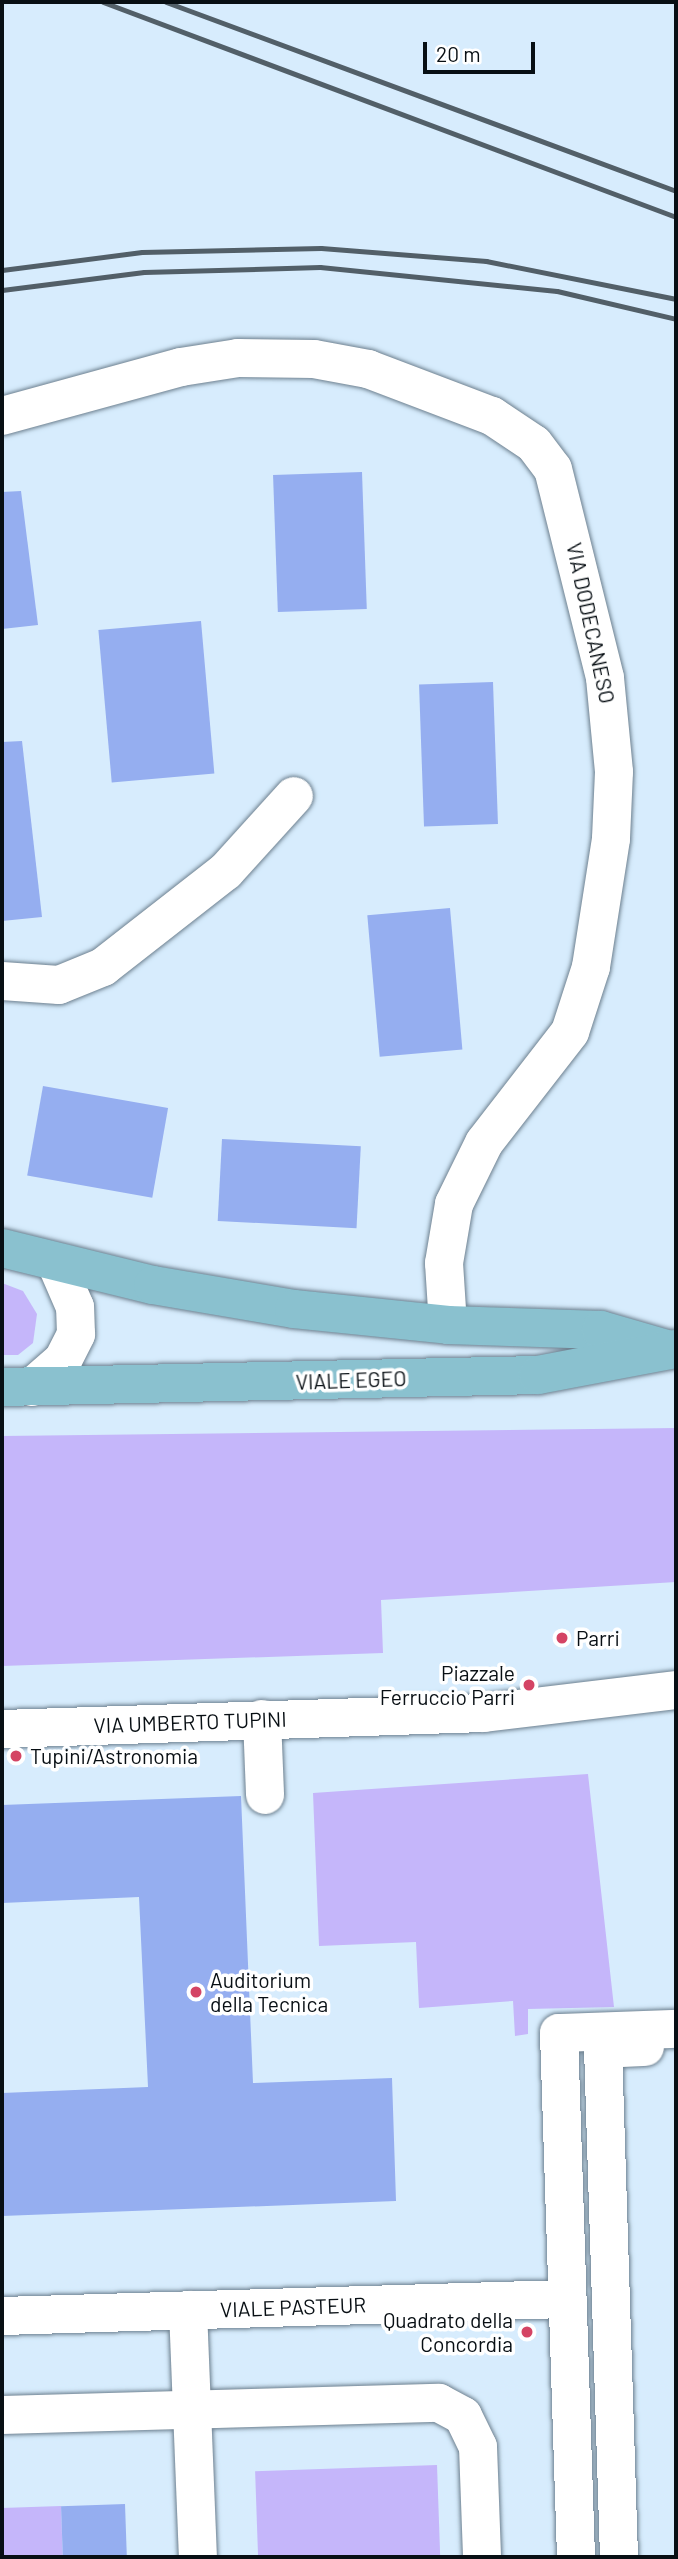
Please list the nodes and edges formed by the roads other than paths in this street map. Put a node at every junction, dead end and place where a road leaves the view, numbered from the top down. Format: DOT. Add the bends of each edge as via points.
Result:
graph roads {
  1 [pos="2,416"];
  2 [pos="294,796"];
  3 [pos="2,981"];
  4 [pos="2,1248"];
  5 [pos="56,1263"];
  6 [pos="448,1325"];
  7 [pos="672,1349"];
  8 [pos="17,1387"];
  9 [pos="676,1690"];
  10 [pos="262,1719"];
  11 [pos="2,1729"];
  12 [pos="265,1795"];
  13 [pos="665,2029"];
  14 [pos="566,2299"];
  15 [pos="188,2310"];
  16 [pos="2,2316"];
  17 [pos="193,2409"];
  18 [pos="2,2415"];
  19 [pos="198,2557"];
  20 [pos="482,2557"];
  21 [pos="576,2557"];
  22 [pos="619,2557"];
  1 -- 6 [label="street, VIA DODECANESO" via="181,367 238,358 314,359 368,369 492,416 534,444 553,469 605,678 614,772 611,839 591,967 570,1032 484,1143 454,1204 444,1263"];
  2 -- 3 [label="street" via="226,871 103,967 59,985"];
  4 -- 5 [label="main road, VIALE EGEO"];
  5 -- 6 [label="main road, VIALE EGEO" via="294,1310"];
  5 -- 8 [label="street, VIALE EGEO" via="75,1307 76,1334 63,1360"];
  6 -- 7 [label="main road, VIALE EGEO" via="601,1330"];
  7 -- 8 [label="main road, VIALE EGEO" via="538,1375"];
  9 -- 10 [label="street, VIA UMBERTO TUPINI" via="484,1713"];
  10 -- 11 [label="street, VIA UMBERTO TUPINI"];
  10 -- 12 [label="street"];
  13 -- 14 [label="street" via="559,2033"];
  13 -- 22 [label="street" via="671,2046 603,2049"];
  14 -- 15 [label="street, VIALE PASTEUR"];
  14 -- 21 [label="street"];
  15 -- 16 [label="street, VIALE PASTEUR"];
  15 -- 17 [label="street"];
  17 -- 18 [label="street"];
  17 -- 19 [label="street"];
  17 -- 20 [label="street" via="439,2403 463,2416 478,2447"];
}
